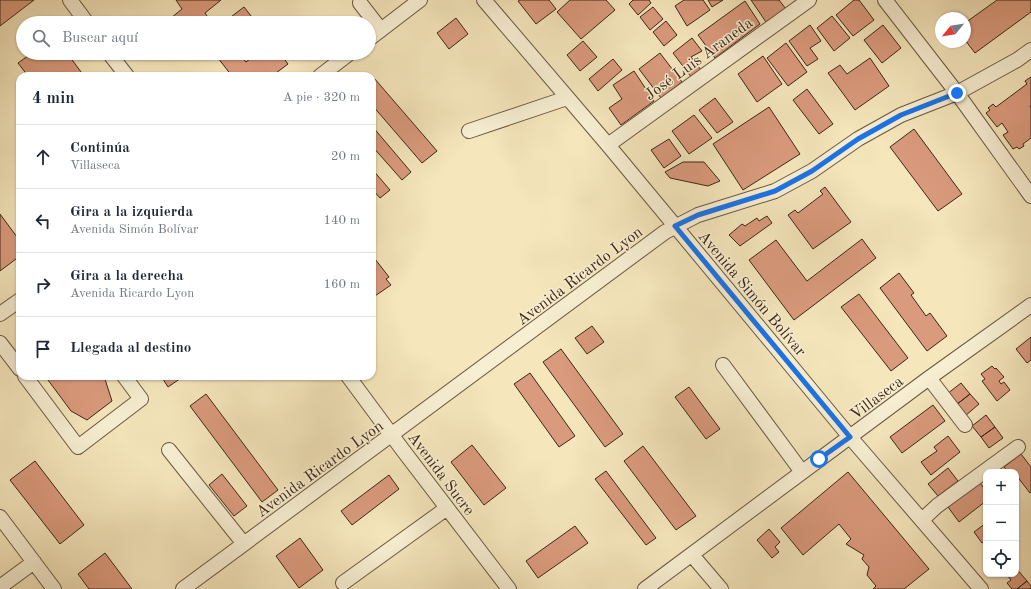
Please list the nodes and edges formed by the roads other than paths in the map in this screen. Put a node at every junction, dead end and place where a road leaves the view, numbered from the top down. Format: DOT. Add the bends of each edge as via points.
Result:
graph roads {
  1 [pos="70,0"];
  2 [pos="420,0"];
  3 [pos="484,0"];
  4 [pos="809,0"];
  5 [pos="885,0"];
  6 [pos="360,3"];
  7 [pos="82,16"];
  8 [pos="370,16"];
  9 [pos="376,24"];
  10 [pos="381,30"];
  11 [pos="376,34"];
  12 [pos="1031,50"];
  13 [pos="114,60"];
  14 [pos="341,60"];
  15 [pos="124,72"];
  16 [pos="325,72"];
  17 [pos="957,93"];
  18 [pos="568,98"];
  19 [pos="469,131"];
  20 [pos="608,144"];
  21 [pos="1031,196"];
  22 [pos="675,226"];
  23 [pos="16,303"];
  24 [pos="1031,305"];
  25 [pos="0,314"];
  26 [pos="0,342"];
  27 [pos="16,364"];
  28 [pos="723,365"];
  29 [pos="929,378"];
  30 [pos="28,380"];
  31 [pos="127,380"];
  32 [pos="351,380"];
  33 [pos="965,425"];
  34 [pos="392,435"];
  35 [pos="850,437"];
  36 [pos="1018,447"];
  37 [pos="169,450"];
  38 [pos="802,472"];
  39 [pos="447,508"];
  40 [pos="0,517"];
  41 [pos="922,520"];
  42 [pos="244,544"];
  43 [pos="692,555"];
  44 [pos="34,562"];
  45 [pos="343,583"];
  46 [pos="967,583"];
  47 [pos="0,587"];
  48 [pos="54,589"];
  49 [pos="183,589"];
  50 [pos="509,589"];
  51 [pos="645,589"];
  52 [pos="721,589"];
  53 [pos="981,589"];
  1 -- 7 [label="street"];
  2 -- 10 [label="street"];
  3 -- 18 [label="street, Avenida Simón Bolívar"];
  4 -- 20 [label="street, José Luis Araneda"];
  5 -- 17 [label="street"];
  6 -- 8 [label="street"];
  9 -- 10 [label="street"];
  10 -- 11 [label="street"];
  12 -- 17 [label="street, Avenida Ricardo Lyon"];
  13 -- 15 [label="street"];
  14 -- 16 [label="street"];
  17 -- 21 [label="street"];
  17 -- 22 [label="street, Avenida Ricardo Lyon" via="901,115 775,191 698,215"];
  18 -- 19 [label="street"];
  18 -- 20 [label="street, Avenida Simón Bolívar"];
  20 -- 22 [label="street, Avenida Simón Bolívar"];
  22 -- 34 [label="street, Avenida Ricardo Lyon"];
  22 -- 35 [label="street, Avenida Simón Bolívar"];
  23 -- 25 [label="street"];
  24 -- 29 [label="street, Villaseca"];
  26 -- 27 [label="street"];
  28 -- 38 [label="street"];
  29 -- 33 [label="street"];
  29 -- 35 [label="street, Villaseca"];
  30 -- 31 [label="street" via="78,447 141,399"];
  32 -- 34 [label="street, Avenida Sucre"];
  34 -- 39 [label="street, Avenida Sucre"];
  34 -- 42 [label="street, Avenida Ricardo Lyon"];
  35 -- 38 [label="street, Villaseca"];
  35 -- 41 [label="street, Avenida Simón Bolívar"];
  36 -- 41 [label="street" via="937,506"];
  37 -- 42 [label="street"];
  38 -- 43 [label="street, Villaseca"];
  39 -- 45 [label="street"];
  39 -- 50 [label="street, Avenida Sucre"];
  40 -- 44 [label="street"];
  41 -- 46 [label="street, Avenida Simón Bolívar"];
  42 -- 49 [label="street, Avenida Ricardo Lyon"];
  43 -- 51 [label="street, Villaseca"];
  43 -- 52 [label="street"];
  44 -- 47 [label="street"];
  44 -- 48 [label="street"];
  46 -- 53 [label="street, Avenida Simón Bolívar"];
}
